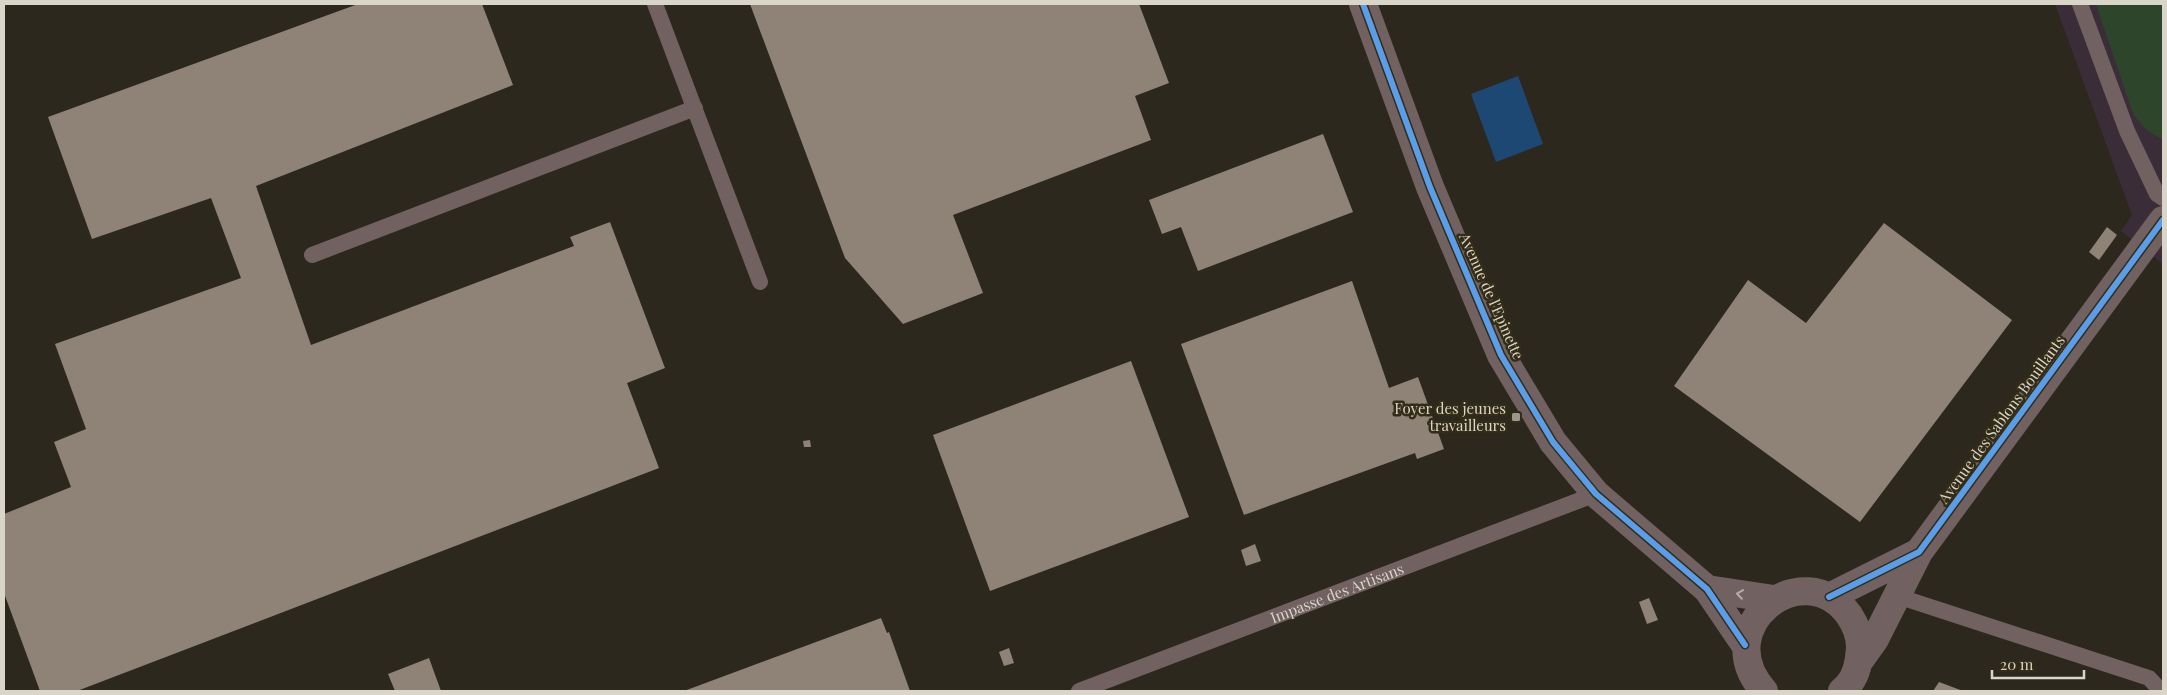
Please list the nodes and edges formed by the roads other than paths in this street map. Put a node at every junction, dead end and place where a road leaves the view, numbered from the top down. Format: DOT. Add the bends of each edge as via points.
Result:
graph roads {
  1 [pos="655,4"];
  2 [pos="1363,4"];
  3 [pos="2080,4"];
  4 [pos="694,108"];
  5 [pos="2163,198"];
  6 [pos="2163,220"];
  7 [pos="312,255"];
  8 [pos="760,282"];
  9 [pos="1596,494"];
  10 [pos="1919,552"];
  11 [pos="1707,590"];
  12 [pos="1897,596"];
  13 [pos="1829,597"];
  14 [pos="1774,599"];
  15 [pos="1746,645"];
  16 [pos="1860,660"];
  17 [pos="1079,691"];
  18 [pos="1764,691"];
  19 [pos="1842,691"];
  20 [pos="2161,691"];
  1 -- 4 [label="lane"];
  2 -- 9 [label="street, Avenue de l'Epinette" via="1430,186 1501,355 1553,442"];
  3 -- 5 [label="lane" via="2127,131 2157,194"];
  4 -- 7 [label="lane"];
  4 -- 8 [label="lane"];
  6 -- 10 [label="street, Avenue des Sablons Bouillants"];
  9 -- 11 [label="street, Avenue de l'Epinette"];
  9 -- 17 [label="lane, Impasse des Artisans"];
  10 -- 12 [label="street"];
  10 -- 13 [label="street, Avenue des Sablons Bouillants"];
  14 -- 11 [label="street, one-way"];
  11 -- 15 [label="street, Avenue de l'Epinette"];
  12 -- 16 [label="street" via="1876,639"];
  12 -- 20 [label="lane" via="2149,678"];
  13 -- 14 [label="street" via="1811,592 1792,592"];
  13 -- 16 [label="street" via="1855,624"];
  14 -- 15 [label="street" via="1759,611 1749,627"];
  15 -- 18 [label="street" via="1747,664 1754,681"];
  16 -- 19 [label="street" via="1855,676"];
}
